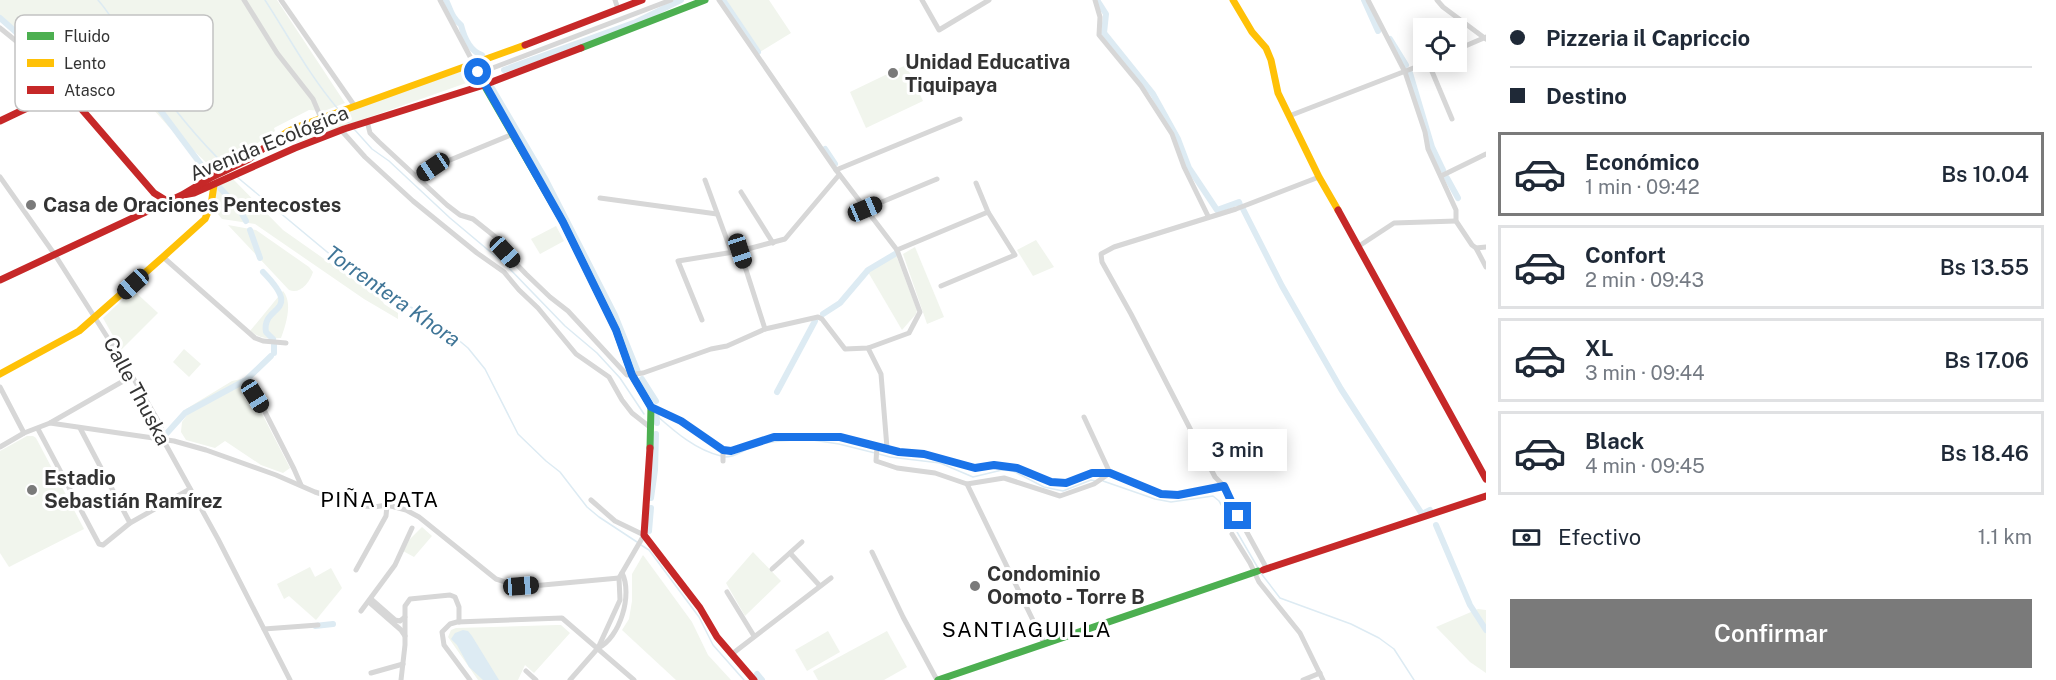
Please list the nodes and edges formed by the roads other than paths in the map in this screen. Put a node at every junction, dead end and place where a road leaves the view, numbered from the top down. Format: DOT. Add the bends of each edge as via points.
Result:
graph roads {
  1 [pos="244,0"];
  2 [pos="281,0"];
  3 [pos="441,0"];
  4 [pos="615,0"];
  5 [pos="642,0"];
  6 [pos="671,0"];
  7 [pos="705,0"];
  8 [pos="719,0"];
  9 [pos="922,0"];
  10 [pos="989,0"];
  11 [pos="1095,0"];
  12 [pos="1233,0"];
  13 [pos="1368,0"];
  14 [pos="1437,0"];
  15 [pos="980,2"];
  16 [pos="618,9"];
  17 [pos="0,28"];
  18 [pos="1486,38"];
  19 [pos="15,40"];
  20 [pos="1467,46"];
  21 [pos="474,64"];
  22 [pos="1413,69"];
  23 [pos="482,72"];
  24 [pos="1405,72"];
  25 [pos="1433,72"];
  26 [pos="484,85"];
  27 [pos="351,107"];
  28 [pos="20,111"];
  29 [pos="83,111"];
  30 [pos="1289,116"];
  31 [pos="321,118"];
  32 [pos="960,119"];
  33 [pos="1452,119"];
  34 [pos="0,120"];
  35 [pos="364,122"];
  36 [pos="343,129"];
  37 [pos="287,132"];
  38 [pos="513,134"];
  39 [pos="295,148"];
  40 [pos="1486,154"];
  41 [pos="837,172"];
  42 [pos="221,173"];
  43 [pos="1441,176"];
  44 [pos="0,177"];
  45 [pos="417,177"];
  46 [pos="1319,177"];
  47 [pos="937,178"];
  48 [pos="705,180"];
  49 [pos="976,183"];
  50 [pos="214,185"];
  51 [pos="741,192"];
  52 [pos="182,195"];
  53 [pos="600,198"];
  54 [pos="167,201"];
  55 [pos="865,209"];
  56 [pos="988,212"];
  57 [pos="717,214"];
  58 [pos="1208,216"];
  59 [pos="1456,221"];
  60 [pos="773,243"];
  61 [pos="1359,246"];
  62 [pos="1486,247"];
  63 [pos="1476,248"];
  64 [pos="897,250"];
  65 [pos="731,251"];
  66 [pos="740,251"];
  67 [pos="55,255"];
  68 [pos="163,257"];
  69 [pos="1486,267"];
  70 [pos="0,280"];
  71 [pos="941,286"];
  72 [pos="96,316"];
  73 [pos="702,320"];
  74 [pos="765,329"];
  75 [pos="286,343"];
  76 [pos="868,348"];
  77 [pos="0,374"];
  78 [pos="632,375"];
  79 [pos="132,376"];
  80 [pos="0,387"];
  81 [pos="251,390"];
  82 [pos="651,411"];
  83 [pos="1084,417"];
  84 [pos="50,423"];
  85 [pos="651,426"];
  86 [pos="80,428"];
  87 [pos="38,429"];
  88 [pos="24,433"];
  89 [pos="164,439"];
  90 [pos="877,446"];
  91 [pos="0,447"];
  92 [pos="887,448"];
  93 [pos="1110,473"];
  94 [pos="1486,479"];
  95 [pos="967,484"];
  96 [pos="301,485"];
  97 [pos="1224,486"];
  98 [pos="190,489"];
  99 [pos="1486,496"];
  100 [pos="591,500"];
  101 [pos="387,505"];
  102 [pos="130,523"];
  103 [pos="412,528"];
  104 [pos="1232,534"];
  105 [pos="643,537"];
  106 [pos="802,542"];
  107 [pos="872,552"];
  108 [pos="790,553"];
  109 [pos="356,570"];
  110 [pos="772,570"];
  111 [pos="1260,571"];
  112 [pos="620,576"];
  113 [pos="831,578"];
  114 [pos="820,586"];
  115 [pos="727,592"];
  116 [pos="370,601"];
  117 [pos="361,611"];
  118 [pos="405,617"];
  119 [pos="459,622"];
  120 [pos="318,625"];
  121 [pos="609,626"];
  122 [pos="264,629"];
  123 [pos="615,629"];
  124 [pos="405,636"];
  125 [pos="754,636"];
  126 [pos="1044,643"];
  127 [pos="598,648"];
  128 [pos="732,654"];
  129 [pos="403,664"];
  130 [pos="526,671"];
  131 [pos="370,673"];
  132 [pos="1320,673"];
  133 [pos="290,680"];
  134 [pos="401,680"];
  135 [pos="470,680"];
  136 [pos="536,680"];
  137 [pos="570,680"];
  138 [pos="634,680"];
  139 [pos="754,680"];
  140 [pos="938,680"];
  141 [pos="1303,680"];
  142 [pos="1323,680"];
  1 -- 31 [label="street" via="277,53 313,99"];
  2 -- 27 [label="street"];
  3 -- 21 [label="street"];
  4 -- 16 [label="street"];
  5 -- 16 [label="main road, Avenida Ecológica"];
  6 -- 23 [label="street"];
  7 -- 26 [label="main road, Avenida Ecológica"];
  8 -- 41 [label="street"];
  9 -- 15 [label="street" via="939,30"];
  10 -- 15 [label="street"];
  11 -- 58 [label="street" via="1100,35 1141,86 1172,134"];
  12 -- 30 [label="main road" via="1266,48 1278,93"];
  13 -- 24 [label="street"];
  14 -- 18 [label="street"];
  16 -- 21 [label="main road, Avenida Ecológica"];
  17 -- 19 [label="street"];
  18 -- 20 [label="street"];
  21 -- 26 [label="main road"];
  21 -- 27 [label="main road, Avenida Ecológica"];
  22 -- 24 [label="street"];
  24 -- 30 [label="street"];
  24 -- 43 [label="street" via="1428,149"];
  25 -- 33 [label="street"];
  26 -- 35 [label="main road, Avenida Ecológica"];
  26 -- 38 [label="main road"];
  27 -- 31 [label="main road, Avenida Ecológica"];
  28 -- 34 [label="main road"];
  29 -- 54 [label="main road" via="154,193"];
  30 -- 46 [label="main road"];
  31 -- 37 [label="main road, Avenida Ecológica"];
  32 -- 41 [label="street"];
  35 -- 36 [label="main road, Avenida Ecológica"];
  35 -- 45 [label="street" via="375,138"];
  36 -- 39 [label="main road, Avenida Ecológica"];
  36 -- 85 [label="street" via="365,157 413,201 504,272 576,354 609,377 632,413"];
  37 -- 39 [label="main road" via="288,142"];
  37 -- 42 [label="main road, Avenida Ecológica" via="256,155"];
  38 -- 45 [label="street"];
  38 -- 78 [label="main road" via="563,222 616,330"];
  39 -- 50 [label="main road, Avenida Ecológica"];
  40 -- 43 [label="street"];
  41 -- 55 [label="street"];
  41 -- 60 [label="street" via="785,239"];
  42 -- 50 [label="main road"];
  42 -- 52 [label="main road, Avenida Ecológica"];
  43 -- 59 [label="street" via="1456,210"];
  44 -- 67 [label="street, Calle Thuska"];
  45 -- 78 [label="street" via="460,215 473,219 498,238 505,252 526,274 568,311 619,368"];
  46 -- 58 [label="street"];
  46 -- 61 [label="main road"];
  47 -- 55 [label="street"];
  48 -- 57 [label="street"];
  49 -- 56 [label="street"];
  50 -- 52 [label="main road, Avenida Ecológica"];
  50 -- 68 [label="main road" via="205,219"];
  51 -- 60 [label="street"];
  52 -- 54 [label="main road"];
  53 -- 57 [label="street"];
  54 -- 67 [label="main road"];
  55 -- 64 [label="street"];
  56 -- 64 [label="street"];
  56 -- 71 [label="street" via="1015,255"];
  57 -- 65 [label="street"];
  58 -- 97 [label="street" via="1101,254 1215,477"];
  59 -- 61 [label="street" via="1394,223"];
  59 -- 63 [label="street"];
  60 -- 66 [label="street"];
  61 -- 94 [label="main road"];
  62 -- 63 [label="street"];
  63 -- 69 [label="street"];
  64 -- 76 [label="street" via="920,312 909,333"];
  65 -- 66 [label="street"];
  65 -- 73 [label="street" via="678,261"];
  66 -- 74 [label="street"];
  67 -- 70 [label="main road"];
  67 -- 72 [label="street, Calle Thuska"];
  68 -- 72 [label="main road"];
  68 -- 75 [label="street" via="255,338"];
  72 -- 77 [label="main road" via="79,331"];
  72 -- 79 [label="street, Calle Thuska"];
  74 -- 76 [label="street" via="818,317 845,349"];
  74 -- 78 [label="street" via="727,346"];
  76 -- 92 [label="street" via="881,374"];
  78 -- 82 [label="main road"];
  79 -- 84 [label="street"];
  79 -- 89 [label="street, Calle Thuska" via="160,424"];
  80 -- 88 [label="street"];
  81 -- 96 [label="street"];
  82 -- 85 [label="main road"];
  82 -- 90 [label="street" via="681,421 723,456 774,437 840,437"];
  83 -- 93 [label="street"];
  84 -- 86 [label="street"];
  84 -- 87 [label="street"];
  85 -- 105 [label="main road"];
  86 -- 89 [label="street"];
  86 -- 102 [label="street"];
  87 -- 88 [label="street"];
  87 -- 102 [label="street" via="95,541 103,545"];
  88 -- 91 [label="street"];
  89 -- 96 [label="street"];
  89 -- 98 [label="street, Calle Thuska"];
  90 -- 92 [label="street"];
  90 -- 95 [label="street" via="876,461"];
  92 -- 93 [label="street" via="975,468 1017,468 1051,482 1066,483 1092,473"];
  93 -- 95 [label="street" via="1094,484 1060,496 1004,478"];
  93 -- 97 [label="street" via="1161,494 1178,495"];
  95 -- 126 [label="street"];
  96 -- 101 [label="street" via="356,505"];
  97 -- 111 [label="street"];
  98 -- 102 [label="street"];
  98 -- 122 [label="street, Calle Thuska"];
  99 -- 111 [label="main road"];
  100 -- 105 [label="street" via="615,521"];
  101 -- 109 [label="street" via="386,516"];
  101 -- 112 [label="street" via="419,517 496,579 521,586"];
  103 -- 116 [label="street" via="394,566"];
  104 -- 111 [label="street" via="1250,563"];
  105 -- 112 [label="street"];
  105 -- 128 [label="main road"];
  106 -- 108 [label="street"];
  107 -- 140 [label="street"];
  108 -- 110 [label="street"];
  108 -- 114 [label="street"];
  111 -- 126 [label="main road"];
  111 -- 132 [label="street" via="1300,633"];
  112 -- 121 [label="street" via="620,600"];
  112 -- 123 [label="street" via="626,580 627,596"];
  113 -- 114 [label="street"];
  114 -- 125 [label="street"];
  115 -- 125 [label="street"];
  116 -- 117 [label="street"];
  116 -- 118 [label="street" via="395,620"];
  116 -- 124 [label="street"];
  118 -- 119 [label="street" via="405,606 410,600 450,595 458,601"];
  118 -- 124 [label="street"];
  119 -- 127 [label="street" via="562,618"];
  119 -- 135 [label="street" via="446,627 442,639"];
  120 -- 122 [label="street"];
  121 -- 123 [label="street"];
  121 -- 127 [label="street"];
  122 -- 133 [label="street, Calle Thuska"];
  123 -- 127 [label="street" via="608,642"];
  124 -- 129 [label="street"];
  125 -- 128 [label="street"];
  126 -- 140 [label="main road"];
  127 -- 137 [label="street"];
  127 -- 138 [label="street"];
  128 -- 139 [label="main road"];
  129 -- 131 [label="street"];
  129 -- 134 [label="street"];
  130 -- 136 [label="street"];
  132 -- 141 [label="street"];
  132 -- 142 [label="street"];
}
